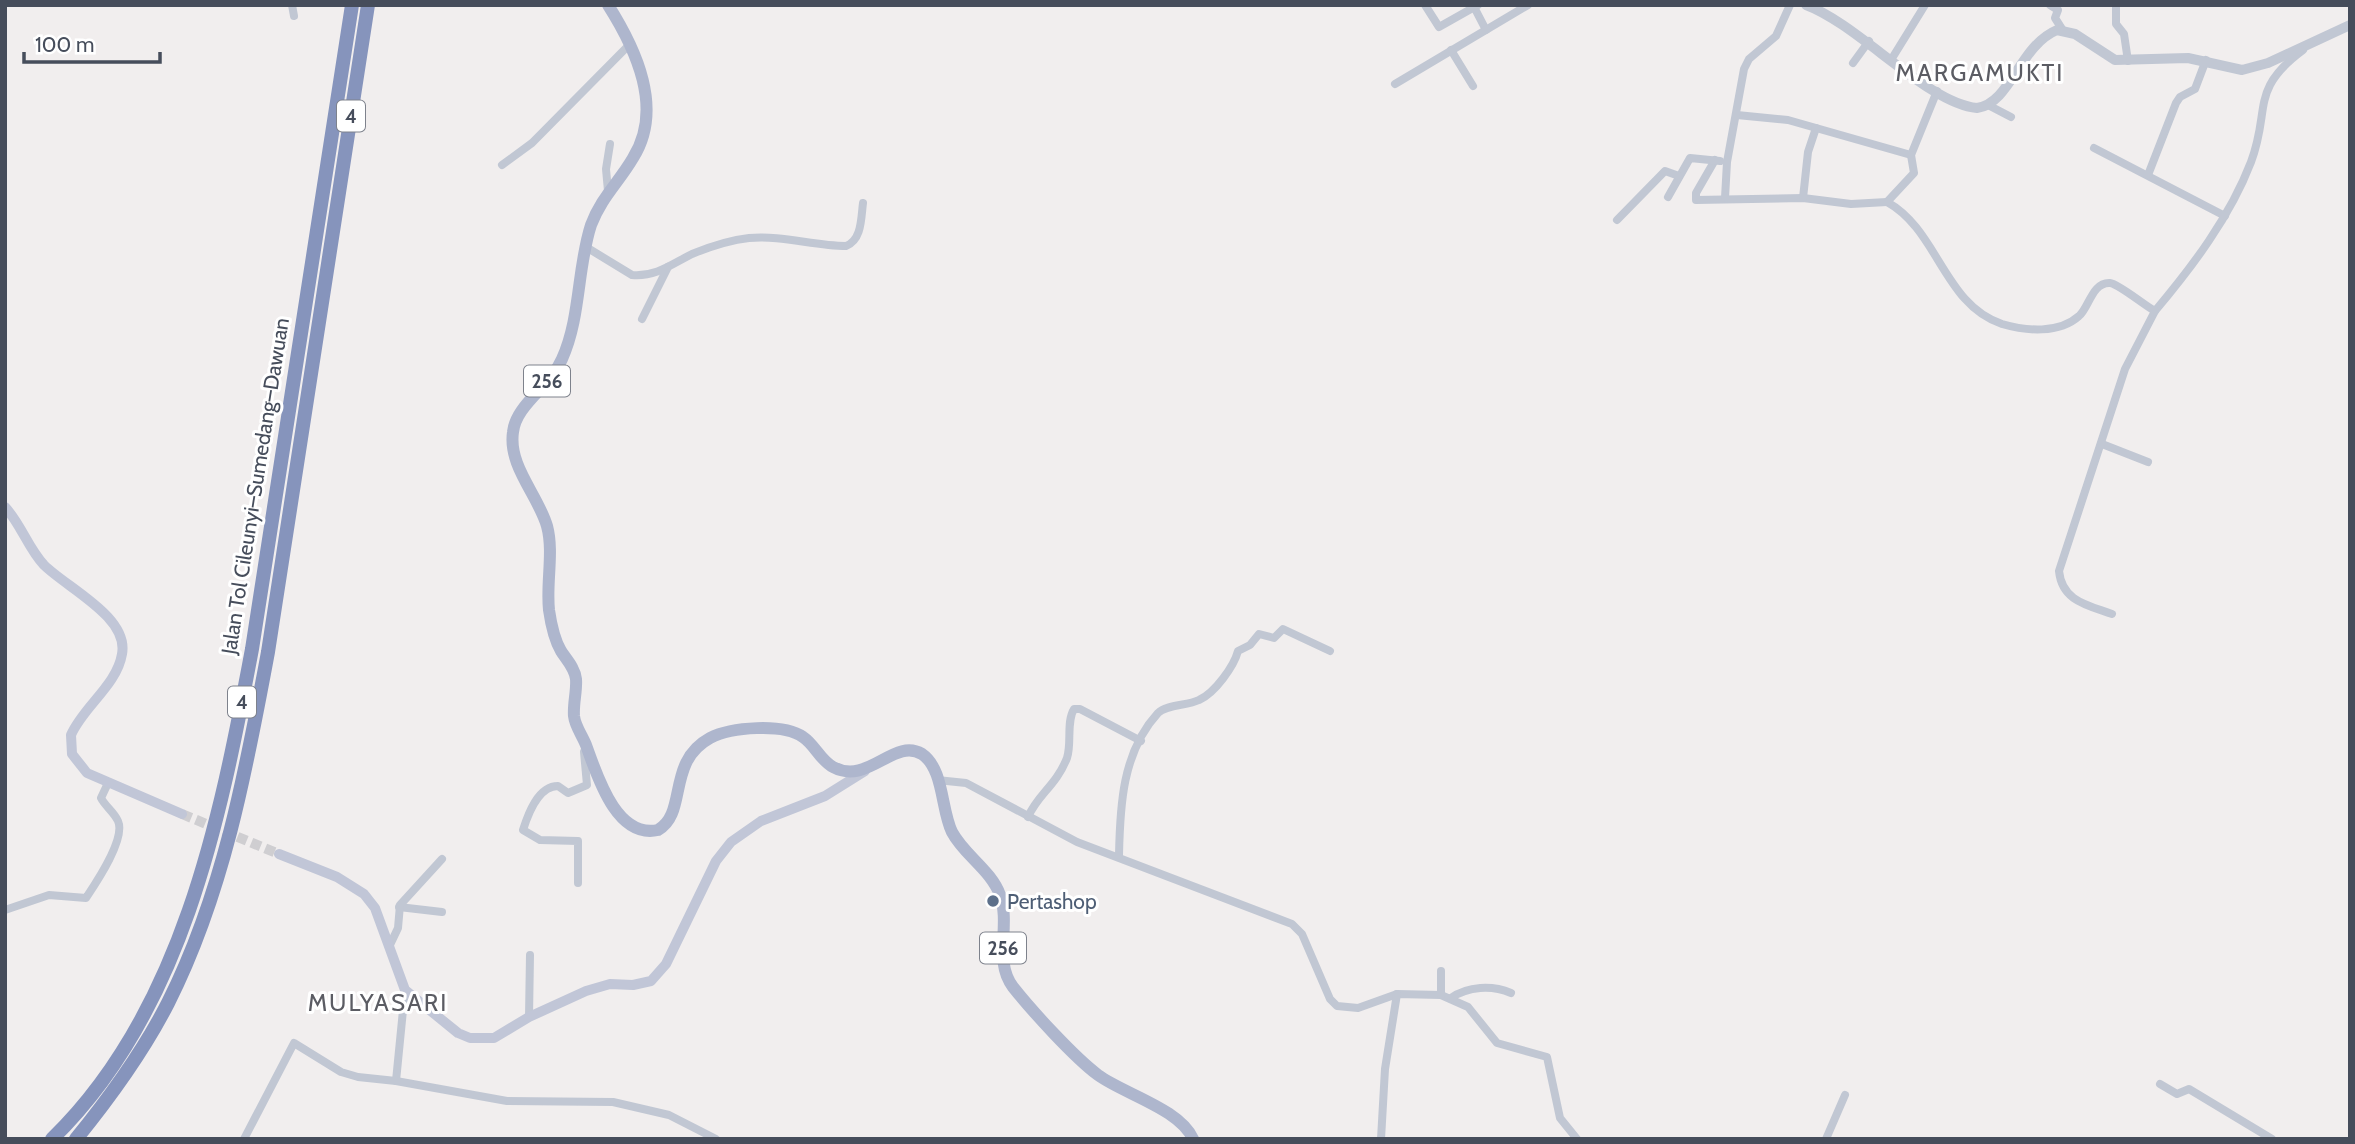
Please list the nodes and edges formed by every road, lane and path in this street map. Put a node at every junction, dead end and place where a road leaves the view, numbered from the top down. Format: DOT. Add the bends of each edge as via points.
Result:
graph roads {
  1 [pos="292,5"];
  2 [pos="352,5"];
  3 [pos="368,5"];
  4 [pos="608,5"];
  5 [pos="1424,5"];
  6 [pos="1790,5"];
  7 [pos="1806,5"];
  8 [pos="1925,5"];
  9 [pos="2050,5"];
  10 [pos="2116,5"];
  11 [pos="1475,6"];
  12 [pos="1523,7"];
  13 [pos="294,16"];
  14 [pos="2350,25"];
  15 [pos="2062,29"];
  16 [pos="1486,30"];
  17 [pos="1868,41"];
  18 [pos="630,44"];
  19 [pos="2311,44"];
  20 [pos="1451,50"];
  21 [pos="1891,60"];
  22 [pos="2128,61"];
  23 [pos="2206,61"];
  24 [pos="1853,63"];
  25 [pos="1395,84"];
  26 [pos="1473,86"];
  27 [pos="1937,91"];
  28 [pos="1988,105"];
  29 [pos="1737,115"];
  30 [pos="2011,117"];
  31 [pos="1816,128"];
  32 [pos="610,144"];
  33 [pos="2094,148"];
  34 [pos="1911,155"];
  35 [pos="1716,160"];
  36 [pos="1727,162"];
  37 [pos="502,165"];
  38 [pos="2148,175"];
  39 [pos="1679,176"];
  40 [pos="608,191"];
  41 [pos="1668,197"];
  42 [pos="1725,198"];
  43 [pos="1803,198"];
  44 [pos="1887,202"];
  45 [pos="863,203"];
  46 [pos="2225,216"];
  47 [pos="1616,220"];
  48 [pos="586,247"];
  49 [pos="668,267"];
  50 [pos="2155,312"];
  51 [pos="642,319"];
  52 [pos="2102,444"];
  53 [pos="2148,463"];
  54 [pos="5,507"];
  55 [pos="2112,614"];
  56 [pos="1331,651"];
  57 [pos="1143,737"];
  58 [pos="583,739"];
  59 [pos="836,768"];
  60 [pos="865,771"];
  61 [pos="937,780"];
  62 [pos="108,783"];
  63 [pos="825,796"];
  64 [pos="181,814"];
  65 [pos="1027,817"];
  66 [pos="279,854"];
  67 [pos="1119,855"];
  68 [pos="442,859"];
  69 [pos="578,883"];
  70 [pos="6,907"];
  71 [pos="399,907"];
  72 [pos="442,912"];
  73 [pos="389,947"];
  74 [pos="530,955"];
  75 [pos="1441,971"];
  76 [pos="405,990"];
  77 [pos="1511,993"];
  78 [pos="1397,994"];
  79 [pos="1441,995"];
  80 [pos="1451,998"];
  81 [pos="528,1017"];
  82 [pos="396,1081"];
  83 [pos="2160,1084"];
  84 [pos="1845,1095"];
  85 [pos="1381,1137"];
  86 [pos="52,1139"];
  87 [pos="76,1139"];
  88 [pos="244,1139"];
  89 [pos="716,1139"];
  90 [pos="1193,1139"];
  91 [pos="1372,1139"];
  92 [pos="1577,1139"];
  93 [pos="1826,1139"];
  94 [pos="2272,1139"];
  1 -- 13 [label="street"];
  2 -- 86 [label="highway, Jalan Tol Cileunyi–Sumedang–Dawuan / 4" via="252,649 210,844 183,926 153,995 117,1059"];
  3 -- 87 [label="highway, Jalan Tol Cileunyi–Sumedang–Dawuan / 4" via="268,652 226,849 168,1002 131,1068"];
  4 -- 18 [label="main road, 256"];
  5 -- 11 [label="street" via="1440,27"];
  6 -- 29 [label="street" via="1776,36 1746,64"];
  7 -- 17 [label="street"];
  8 -- 21 [label="street"];
  9 -- 15 [label="street" via="2059,10 2055,18"];
  10 -- 22 [label="street" via="2116,24 2124,34"];
  11 -- 16 [label="street"];
  12 -- 16 [label="street"];
  14 -- 19 [label="street"];
  15 -- 22 [label="street" via="2109,58"];
  15 -- 28 [label="street" via="2040,41 2019,64 2001,95"];
  16 -- 20 [label="street"];
  17 -- 21 [label="street"];
  17 -- 24 [label="street"];
  18 -- 37 [label="street" via="530,145"];
  18 -- 40 [label="main road, 256" via="642,77 643,140"];
  19 -- 23 [label="street" via="2248,70"];
  19 -- 46 [label="street" via="2283,65 2270,84 2251,161"];
  20 -- 25 [label="street"];
  20 -- 26 [label="street"];
  21 -- 27 [label="street"];
  22 -- 23 [label="street"];
  23 -- 38 [label="street" via="2195,89 2180,97 2169,115"];
  27 -- 28 [label="street" via="1969,107"];
  27 -- 34 [label="street"];
  28 -- 30 [label="street"];
  29 -- 31 [label="street"];
  29 -- 36 [label="street"];
  31 -- 34 [label="street"];
  31 -- 43 [label="street"];
  32 -- 40 [label="street"];
  33 -- 38 [label="street"];
  34 -- 44 [label="street" via="1913,176"];
  35 -- 36 [label="street"];
  35 -- 39 [label="street" via="1692,157"];
  35 -- 42 [label="street" via="1695,198"];
  36 -- 42 [label="street"];
  38 -- 46 [label="street"];
  39 -- 41 [label="street"];
  39 -- 47 [label="street" via="1666,170"];
  40 -- 48 [label="main road, 256"];
  42 -- 43 [label="street"];
  43 -- 44 [label="street" via="1851,204"];
  44 -- 50 [label="street" via="1903,214 1960,295 2000,323 2056,328 2081,315 2098,287 2108,283"];
  45 -- 49 [label="street" via="858,235 850,244 748,238 704,250"];
  46 -- 50 [label="street"];
  48 -- 49 [label="street" via="632,275"];
  48 -- 58 [label="main road, 256" via="561,361 538,394 524,405 512,441 547,526 552,629 576,678 574,716"];
  49 -- 51 [label="street"];
  50 -- 52 [label="street" via="2125,369"];
  52 -- 53 [label="street"];
  52 -- 55 [label="street" via="2059,571 2067,594"];
  54 -- 62 [label="main road" via="44,565 104,613 123,642 120,662 71,735 72,754 80,769"];
  56 -- 57 [label="street" via="1283,629 1274,638 1259,634 1238,651 1235,662 1205,696 1161,711"];
  57 -- 65 [label="street" via="1074,709 1065,761 1055,783"];
  57 -- 67 [label="street" via="1121,794"];
  58 -- 59 [label="main road, 256" via="619,814 644,831 670,820 686,760 720,734 744,729 796,734"];
  58 -- 69 [label="street" via="587,785 568,793 558,786 548,788 530,808 523,830 540,840 578,841"];
  59 -- 60 [label="main road"];
  59 -- 63 [label="main road"];
  60 -- 61 [label="main road, 256" via="901,752 917,752 929,760"];
  60 -- 63 [label="main road"];
  61 -- 65 [label="street" via="966,783"];
  61 -- 90 [label="main road, 256" via="951,830 1000,896 1004,966 1013,986 1094,1072 1176,1119"];
  62 -- 64 [label="main road"];
  62 -- 70 [label="street" via="101,798 119,822 118,838 103,874 86,898 49,895"];
  63 -- 81 [label="main road" via="761,821 731,842 716,861 657,975 643,984 600,986"];
  65 -- 67 [label="street" via="1077,842"];
  66 -- 73 [label="main road" via="337,877 364,894 375,908"];
  67 -- 78 [label="street" via="1292,925 1302,934 1337,1006 1358,1008"];
  68 -- 71 [label="street"];
  71 -- 72 [label="street"];
  71 -- 73 [label="street" via="398,926"];
  73 -- 76 [label="main road"];
  74 -- 81 [label="street"];
  75 -- 79 [label="street"];
  76 -- 81 [label="main road" via="449,1028 470,1038 494,1038"];
  76 -- 82 [label="street"];
  77 -- 80 [label="street" via="1481,986"];
  78 -- 79 [label="street"];
  78 -- 85 [label="street" via="1385,1069"];
  79 -- 80 [label="street"];
  80 -- 92 [label="street" via="1468,1007 1495,1042 1546,1057 1560,1118"];
  82 -- 88 [label="street" via="341,1072 294,1043"];
  82 -- 89 [label="street" via="507,1101 613,1102 669,1115"];
  83 -- 94 [label="street" via="2177,1094 2192,1091"];
  84 -- 93 [label="street"];
  85 -- 91 [label="street"];
}
